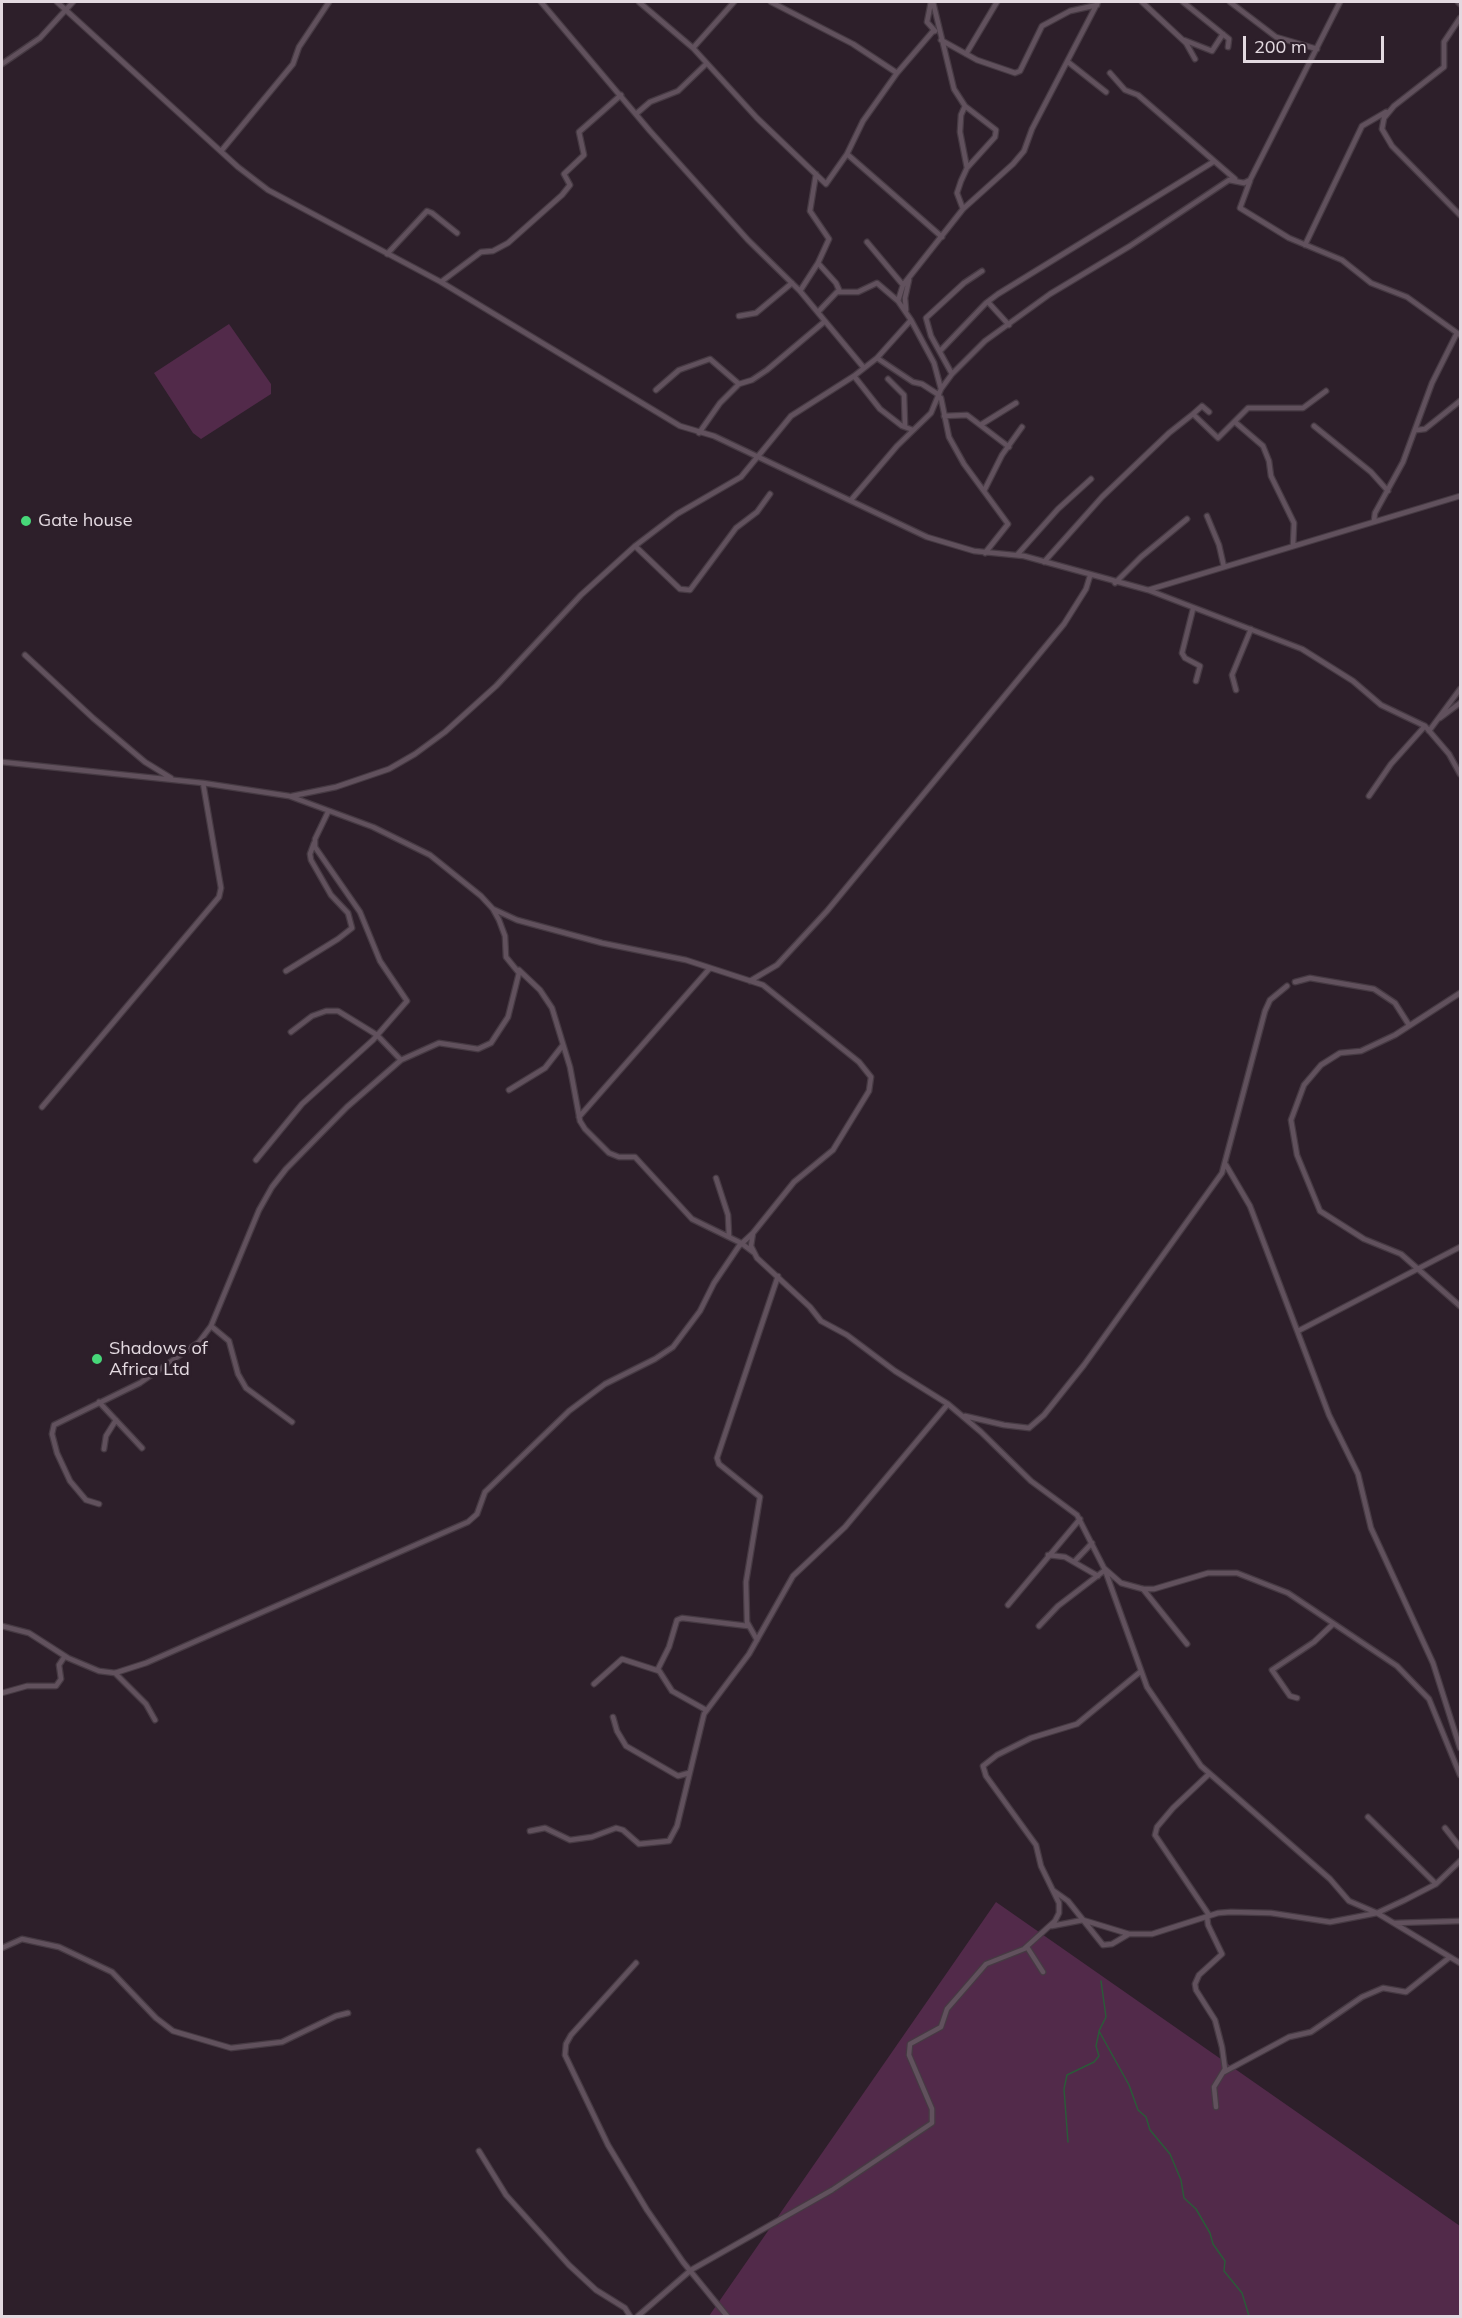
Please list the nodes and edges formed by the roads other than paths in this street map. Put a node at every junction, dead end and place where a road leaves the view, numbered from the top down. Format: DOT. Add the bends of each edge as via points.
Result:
graph roads {
  1 [pos="57,2"];
  2 [pos="73,2"];
  3 [pos="329,2"];
  4 [pos="542,2"];
  5 [pos="639,2"];
  6 [pos="734,2"];
  7 [pos="771,2"];
  8 [pos="932,2"];
  9 [pos="997,2"];
  10 [pos="1142,2"];
  11 [pos="1183,2"];
  12 [pos="1230,2"];
  13 [pos="1340,2"];
  14 [pos="1097,3"];
  15 [pos="66,9"];
  16 [pos="1461,18"];
  17 [pos="934,30"];
  18 [pos="1223,34"];
  19 [pos="940,37"];
  20 [pos="1183,40"];
  21 [pos="1228,46"];
  22 [pos="693,48"];
  23 [pos="1317,49"];
  24 [pos="966,54"];
  25 [pos="1195,59"];
  26 [pos="1068,62"];
  27 [pos="2,64"];
  28 [pos="705,65"];
  29 [pos="1110,73"];
  30 [pos="897,74"];
  31 [pos="1106,92"];
  32 [pos="621,95"];
  33 [pos="965,106"];
  34 [pos="1389,111"];
  35 [pos="636,114"];
  36 [pos="222,150"];
  37 [pos="847,154"];
  38 [pos="1213,162"];
  39 [pos="967,168"];
  40 [pos="816,173"];
  41 [pos="1234,179"];
  42 [pos="1250,180"];
  43 [pos="963,208"];
  44 [pos="1461,215"];
  45 [pos="457,233"];
  46 [pos="942,237"];
  47 [pos="867,242"];
  48 [pos="1305,245"];
  49 [pos="387,254"];
  50 [pos="818,263"];
  51 [pos="982,271"];
  52 [pos="910,278"];
  53 [pos="441,282"];
  54 [pos="792,283"];
  55 [pos="903,285"];
  56 [pos="800,291"];
  57 [pos="840,292"];
  58 [pos="898,301"];
  59 [pos="988,302"];
  60 [pos="906,310"];
  61 [pos="818,312"];
  62 [pos="738,316"];
  63 [pos="912,320"];
  64 [pos="824,322"];
  65 [pos="1009,325"];
  66 [pos="1459,333"];
  67 [pos="941,350"];
  68 [pos="877,358"];
  69 [pos="864,368"];
  70 [pos="952,375"];
  71 [pos="854,376"];
  72 [pos="888,379"];
  73 [pos="739,384"];
  74 [pos="942,389"];
  75 [pos="656,390"];
  76 [pos="1326,391"];
  77 [pos="939,395"];
  78 [pos="1461,401"];
  79 [pos="1016,403"];
  80 [pos="1209,412"];
  81 [pos="1193,414"];
  82 [pos="944,416"];
  83 [pos="1235,422"];
  84 [pos="982,424"];
  85 [pos="1314,426"];
  86 [pos="905,427"];
  87 [pos="1022,427"];
  88 [pos="913,430"];
  89 [pos="1417,430"];
  90 [pos="699,433"];
  91 [pos="907,435"];
  92 [pos="1008,447"];
  93 [pos="759,457"];
  94 [pos="1091,479"];
  95 [pos="1388,490"];
  96 [pos="984,491"];
  97 [pos="770,494"];
  98 [pos="1461,496"];
  99 [pos="850,500"];
  100 [pos="1207,516"];
  101 [pos="1187,519"];
  102 [pos="1374,521"];
  103 [pos="635,546"];
  104 [pos="1293,546"];
  105 [pos="985,553"];
  106 [pos="1017,555"];
  107 [pos="1044,562"];
  108 [pos="1224,567"];
  109 [pos="1090,576"];
  110 [pos="1115,583"];
  111 [pos="1148,590"];
  112 [pos="1193,609"];
  113 [pos="1251,629"];
  114 [pos="26,655"];
  115 [pos="1196,681"];
  116 [pos="1461,689"];
  117 [pos="1236,690"];
  118 [pos="1461,703"];
  119 [pos="1438,720"];
  120 [pos="1427,729"];
  121 [pos="2,762"];
  122 [pos="1461,774"];
  123 [pos="173,780"];
  124 [pos="203,783"];
  125 [pos="289,796"];
  126 [pos="1369,796"];
  127 [pos="328,812"];
  128 [pos="314,843"];
  129 [pos="493,909"];
  130 [pos="710,968"];
  131 [pos="517,969"];
  132 [pos="286,971"];
  133 [pos="750,981"];
  134 [pos="1296,982"];
  135 [pos="1287,986"];
  136 [pos="1461,993"];
  137 [pos="1409,1025"];
  138 [pos="291,1032"];
  139 [pos="377,1035"];
  140 [pos="563,1045"];
  141 [pos="401,1060"];
  142 [pos="509,1090"];
  143 [pos="42,1107"];
  144 [pos="579,1117"];
  145 [pos="256,1160"];
  146 [pos="1226,1164"];
  147 [pos="716,1179"];
  148 [pos="753,1233"];
  149 [pos="729,1236"];
  150 [pos="741,1243"];
  151 [pos="1461,1247"];
  152 [pos="755,1254"];
  153 [pos="1416,1269"];
  154 [pos="778,1276"];
  155 [pos="1461,1306"];
  156 [pos="211,1326"];
  157 [pos="1298,1331"];
  158 [pos="99,1402"];
  159 [pos="948,1404"];
  160 [pos="962,1415"];
  161 [pos="116,1420"];
  162 [pos="292,1422"];
  163 [pos="142,1448"];
  164 [pos="104,1449"];
  165 [pos="99,1504"];
  166 [pos="1080,1519"];
  167 [pos="1092,1543"];
  168 [pos="1048,1555"];
  169 [pos="1074,1562"];
  170 [pos="1105,1569"];
  171 [pos="1098,1575"];
  172 [pos="1143,1589"];
  173 [pos="1008,1605"];
  174 [pos="1332,1625"];
  175 [pos="2,1626"];
  176 [pos="748,1626"];
  177 [pos="1039,1626"];
  178 [pos="757,1640"];
  179 [pos="1187,1644"];
  180 [pos="65,1656"];
  181 [pos="658,1671"];
  182 [pos="1140,1672"];
  183 [pos="115,1673"];
  184 [pos="594,1684"];
  185 [pos="2,1693"];
  186 [pos="1297,1698"];
  187 [pos="706,1710"];
  188 [pos="613,1717"];
  189 [pos="155,1720"];
  190 [pos="1461,1748"];
  191 [pos="689,1773"];
  192 [pos="1209,1774"];
  193 [pos="1461,1775"];
  194 [pos="1368,1817"];
  195 [pos="1445,1828"];
  196 [pos="530,1831"];
  197 [pos="1461,1847"];
  198 [pos="1461,1861"];
  199 [pos="1436,1884"];
  200 [pos="1052,1889"];
  201 [pos="1377,1913"];
  202 [pos="1208,1916"];
  203 [pos="1083,1920"];
  204 [pos="1461,1921"];
  205 [pos="1394,1923"];
  206 [pos="1049,1927"];
  207 [pos="1129,1934"];
  208 [pos="1027,1947"];
  209 [pos="2,1948"];
  210 [pos="1450,1957"];
  211 [pos="636,1963"];
  212 [pos="1461,1963"];
  213 [pos="1043,1972"];
  214 [pos="348,2013"];
  215 [pos="1224,2072"];
  216 [pos="1216,2107"];
  217 [pos="479,2151"];
  218 [pos="691,2270"];
  219 [pos="630,2316"];
  220 [pos="638,2316"];
  221 [pos="727,2316"];
  1 -- 15 [label="street"];
  2 -- 15 [label="street"];
  3 -- 36 [label="street" via="293,63"];
  4 -- 32 [label="street"];
  5 -- 22 [label="street"];
  6 -- 22 [label="street"];
  7 -- 30 [label="street" via="853,44"];
  8 -- 17 [label="street" via="927,22"];
  8 -- 19 [label="street"];
  9 -- 24 [label="street"];
  10 -- 20 [label="street"];
  11 -- 18 [label="street"];
  12 -- 23 [label="street" via="1276,37"];
  13 -- 23 [label="street"];
  14 -- 24 [label="street" via="1070,11 1042,26 1019,72"];
  14 -- 26 [label="street"];
  15 -- 27 [label="street" via="40,38"];
  15 -- 36 [label="street"];
  16 -- 34 [label="street" via="1444,42 1444,66"];
  17 -- 19 [label="street"];
  17 -- 30 [label="street"];
  18 -- 20 [label="street" via="1212,51"];
  18 -- 21 [label="street" via="1230,40"];
  19 -- 24 [label="street"];
  19 -- 33 [label="street" via="954,89"];
  20 -- 25 [label="street"];
  22 -- 28 [label="street"];
  23 -- 42 [label="street"];
  26 -- 31 [label="street"];
  26 -- 43 [label="street" via="1021,155"];
  28 -- 35 [label="street" via="678,91 646,104"];
  28 -- 40 [label="street"];
  29 -- 38 [label="street" via="1125,90 1136,93"];
  30 -- 37 [label="street" via="863,121"];
  32 -- 35 [label="street"];
  32 -- 53 [label="street" via="579,132 584,155 564,174 569,188 508,243 481,252"];
  33 -- 39 [label="street" via="960,132"];
  33 -- 39 [label="street" via="997,132"];
  34 -- 44 [label="street" via="1382,129 1386,139"];
  34 -- 48 [label="street" via="1362,126"];
  35 -- 54 [label="street" via="748,240"];
  36 -- 49 [label="street" via="238,168 268,190"];
  37 -- 40 [label="street" via="828,184"];
  37 -- 46 [label="street"];
  38 -- 41 [label="street"];
  38 -- 59 [label="street"];
  39 -- 43 [label="street" via="957,193"];
  40 -- 50 [label="street" via="810,211 829,239"];
  41 -- 42 [label="street" via="1244,183"];
  41 -- 65 [label="street" via="1058,289"];
  42 -- 48 [label="street" via="1240,208"];
  43 -- 46 [label="street"];
  45 -- 49 [label="street" via="427,211"];
  46 -- 52 [label="street"];
  47 -- 55 [label="street"];
  48 -- 66 [label="street" via="1342,260 1371,283 1407,297"];
  49 -- 53 [label="street"];
  50 -- 56 [label="street"];
  50 -- 57 [label="street"];
  51 -- 67 [label="street" via="926,317"];
  52 -- 55 [label="street"];
  52 -- 60 [label="street"];
  53 -- 90 [label="street" via="638,402"];
  54 -- 56 [label="street"];
  54 -- 62 [label="street" via="756,313"];
  55 -- 58 [label="street"];
  56 -- 61 [label="street"];
  57 -- 58 [label="street" via="858,292 878,283"];
  57 -- 61 [label="street" via="831,296"];
  58 -- 60 [label="street"];
  59 -- 65 [label="street"];
  59 -- 67 [label="street"];
  60 -- 63 [label="street"];
  61 -- 64 [label="street"];
  63 -- 68 [label="street"];
  63 -- 74 [label="street" via="934,363"];
  64 -- 69 [label="street"];
  64 -- 73 [label="street" via="768,370"];
  65 -- 70 [label="street" via="982,343"];
  66 -- 89 [label="street" via="1432,383"];
  67 -- 70 [label="street"];
  68 -- 69 [label="street"];
  68 -- 77 [label="street"];
  69 -- 71 [label="street"];
  70 -- 74 [label="street"];
  71 -- 86 [label="street" via="880,409"];
  71 -- 93 [label="street" via="791,416"];
  72 -- 86 [label="street" via="903,395"];
  73 -- 75 [label="street" via="710,359 679,370"];
  73 -- 90 [label="street"];
  74 -- 77 [label="street"];
  74 -- 82 [label="street"];
  76 -- 83 [label="street" via="1303,408 1251,408"];
  77 -- 88 [label="street" via="935,408"];
  78 -- 89 [label="street" via="1425,429"];
  79 -- 84 [label="street"];
  80 -- 81 [label="street" via="1202,406"];
  81 -- 83 [label="street" via="1218,438"];
  81 -- 107 [label="street" via="1102,497"];
  82 -- 84 [label="street" via="962,413"];
  82 -- 96 [label="street" via="949,437"];
  83 -- 104 [label="street" via="1263,446 1271,476 1294,523"];
  84 -- 92 [label="street"];
  85 -- 95 [label="street"];
  86 -- 88 [label="street"];
  86 -- 91 [label="street"];
  87 -- 92 [label="street"];
  88 -- 91 [label="street"];
  89 -- 95 [label="street"];
  90 -- 93 [label="street"];
  91 -- 99 [label="street"];
  92 -- 96 [label="street"];
  93 -- 99 [label="street"];
  93 -- 103 [label="street" via="734,482 677,514"];
  94 -- 106 [label="street"];
  95 -- 102 [label="street"];
  96 -- 105 [label="street" via="1008,524"];
  97 -- 103 [label="street" via="757,512 736,528 690,590 680,589"];
  98 -- 102 [label="street"];
  99 -- 105 [label="street" via="927,537"];
  100 -- 108 [label="street"];
  101 -- 110 [label="street"];
  102 -- 104 [label="street"];
  103 -- 125 [label="street" via="581,595 496,686 415,754 389,769 348,784"];
  104 -- 108 [label="street"];
  105 -- 106 [label="street"];
  106 -- 107 [label="street"];
  107 -- 109 [label="street"];
  108 -- 111 [label="street"];
  109 -- 110 [label="street"];
  109 -- 133 [label="street" via="1064,624 827,911 777,965"];
  110 -- 111 [label="street"];
  111 -- 112 [label="street"];
  112 -- 113 [label="street"];
  112 -- 115 [label="street" via="1182,653 1200,666"];
  113 -- 117 [label="street" via="1232,675"];
  113 -- 120 [label="street" via="1302,649 1353,681 1381,705"];
  114 -- 123 [label="street" via="135,754"];
  116 -- 119 [label="street"];
  118 -- 119 [label="street"];
  119 -- 120 [label="street"];
  120 -- 122 [label="street"];
  120 -- 126 [label="street" via="1391,764"];
  121 -- 123 [label="street"];
  123 -- 124 [label="street"];
  124 -- 125 [label="street"];
  124 -- 143 [label="street" via="221,888 219,897"];
  125 -- 127 [label="street"];
  127 -- 128 [label="street"];
  127 -- 129 [label="street" via="386,833 430,855 465,881"];
  128 -- 132 [label="street" via="310,860 348,913 352,928"];
  128 -- 139 [label="street" via="361,914 380,961 407,999"];
  129 -- 130 [label="street" via="581,938"];
  129 -- 131 [label="street" via="505,936 506,957"];
  130 -- 133 [label="street"];
  130 -- 144 [label="street"];
  131 -- 140 [label="street" via="545,995"];
  131 -- 141 [label="street" via="519,979 508,1017 489,1045 478,1049 439,1043"];
  133 -- 148 [label="street" via="770,989 799,1011 859,1062 872,1081 866,1098 833,1150 790,1187"];
  134 -- 137 [label="street" via="1310,978 1374,989 1395,1003"];
  135 -- 146 [label="street" via="1270,1000 1264,1011"];
  136 -- 137 [label="street"];
  137 -- 153 [label="street" via="1372,1046 1340,1053 1321,1065 1304,1085 1291,1120 1297,1155 1318,1209 1364,1239 1401,1254"];
  138 -- 139 [label="street" via="306,1019 332,1010"];
  139 -- 141 [label="street"];
  139 -- 145 [label="street" via="302,1104"];
  140 -- 142 [label="street" via="545,1068"];
  140 -- 144 [label="street"];
  141 -- 156 [label="street" via="314,1140 272,1187 246,1236"];
  144 -- 149 [label="street" via="585,1129 609,1153 635,1157 690,1218"];
  146 -- 157 [label="street" via="1246,1198"];
  146 -- 160 [label="street" via="1175,1240 1044,1415 1029,1428 1021,1428"];
  147 -- 149 [label="street" via="728,1215"];
  148 -- 150 [label="street"];
  148 -- 152 [label="street"];
  149 -- 150 [label="street"];
  150 -- 152 [label="street"];
  150 -- 183 [label="street" via="677,1342 665,1354 605,1384 569,1411 485,1492 472,1520 146,1663"];
  151 -- 153 [label="street"];
  152 -- 154 [label="street"];
  153 -- 155 [label="street"];
  153 -- 157 [label="street"];
  154 -- 159 [label="street" via="824,1323"];
  154 -- 176 [label="street" via="717,1458 760,1499 746,1573"];
  156 -- 158 [label="street" via="199,1342 173,1362"];
  156 -- 162 [label="street" via="229,1341 246,1389"];
  157 -- 190 [label="street" via="1329,1415 1358,1474 1371,1527 1432,1663"];
  158 -- 161 [label="street"];
  158 -- 165 [label="street" via="56,1423 52,1429 57,1453 70,1481 86,1500"];
  159 -- 160 [label="street"];
  159 -- 178 [label="street" via="846,1527 793,1576"];
  160 -- 166 [label="street" via="1031,1481"];
  161 -- 163 [label="street"];
  161 -- 164 [label="street"];
  166 -- 167 [label="street"];
  166 -- 168 [label="street"];
  167 -- 169 [label="street"];
  167 -- 170 [label="street"];
  168 -- 169 [label="street"];
  168 -- 173 [label="street"];
  169 -- 171 [label="street"];
  170 -- 171 [label="street"];
  170 -- 172 [label="street" via="1121,1583"];
  170 -- 182 [label="street"];
  171 -- 177 [label="street"];
  172 -- 174 [label="street" via="1208,1573 1237,1573 1288,1593"];
  172 -- 179 [label="street"];
  174 -- 186 [label="street" via="1272,1670 1290,1696"];
  174 -- 193 [label="street" via="1397,1666 1430,1699"];
  175 -- 180 [label="street" via="29,1633"];
  176 -- 178 [label="street"];
  176 -- 181 [label="street" via="679,1618"];
  178 -- 187 [label="street"];
  180 -- 183 [label="street" via="99,1671"];
  180 -- 185 [label="street" via="59,1665 61,1679 56,1686 27,1686"];
  181 -- 184 [label="street" via="622,1659"];
  181 -- 187 [label="street" via="672,1691"];
  182 -- 192 [label="street" via="1156,1704"];
  182 -- 200 [label="street" via="1077,1724 1031,1738 983,1766 986,1776 1035,1842"];
  183 -- 189 [label="street" via="146,1704"];
  187 -- 191 [label="street"];
  188 -- 191 [label="street" via="626,1746 673,1774"];
  191 -- 196 [label="street" via="676,1826 666,1843 639,1844 620,1829 570,1840 545,1828"];
  192 -- 201 [label="street" via="1322,1872 1346,1898"];
  192 -- 202 [label="street" via="1164,1818 1155,1835"];
  194 -- 199 [label="street"];
  195 -- 197 [label="street"];
  198 -- 199 [label="street"];
  199 -- 201 [label="street"];
  200 -- 203 [label="street"];
  200 -- 206 [label="street" via="1060,1909"];
  201 -- 202 [label="street" via="1323,1922 1255,1912 1218,1912"];
  201 -- 205 [label="street"];
  202 -- 207 [label="street" via="1152,1934"];
  202 -- 215 [label="street" via="1208,1925 1222,1954 1199,1975 1195,1988 1217,2024"];
  203 -- 206 [label="street"];
  203 -- 207 [label="street"];
  203 -- 207 [label="street" via="1103,1945"];
  204 -- 205 [label="street"];
  205 -- 210 [label="street"];
  206 -- 208 [label="street"];
  208 -- 213 [label="street"];
  208 -- 218 [label="street" via="986,1964 947,2008 941,2027 910,2044 909,2055 932,2109 930,2125 832,2190"];
  209 -- 214 [label="street" via="22,1939 59,1947 112,1972 173,2031 231,2048 282,2042"];
  210 -- 212 [label="street"];
  210 -- 215 [label="street" via="1406,1992 1383,1988 1362,1997 1311,2032 1289,2037"];
  211 -- 218 [label="street" via="571,2035 566,2055 580,2090 626,2176"];
  215 -- 216 [label="street" via="1214,2087"];
  217 -- 219 [label="street" via="506,2195 568,2265 596,2290 625,2308"];
  218 -- 220 [label="street"];
  218 -- 221 [label="street"];
}
